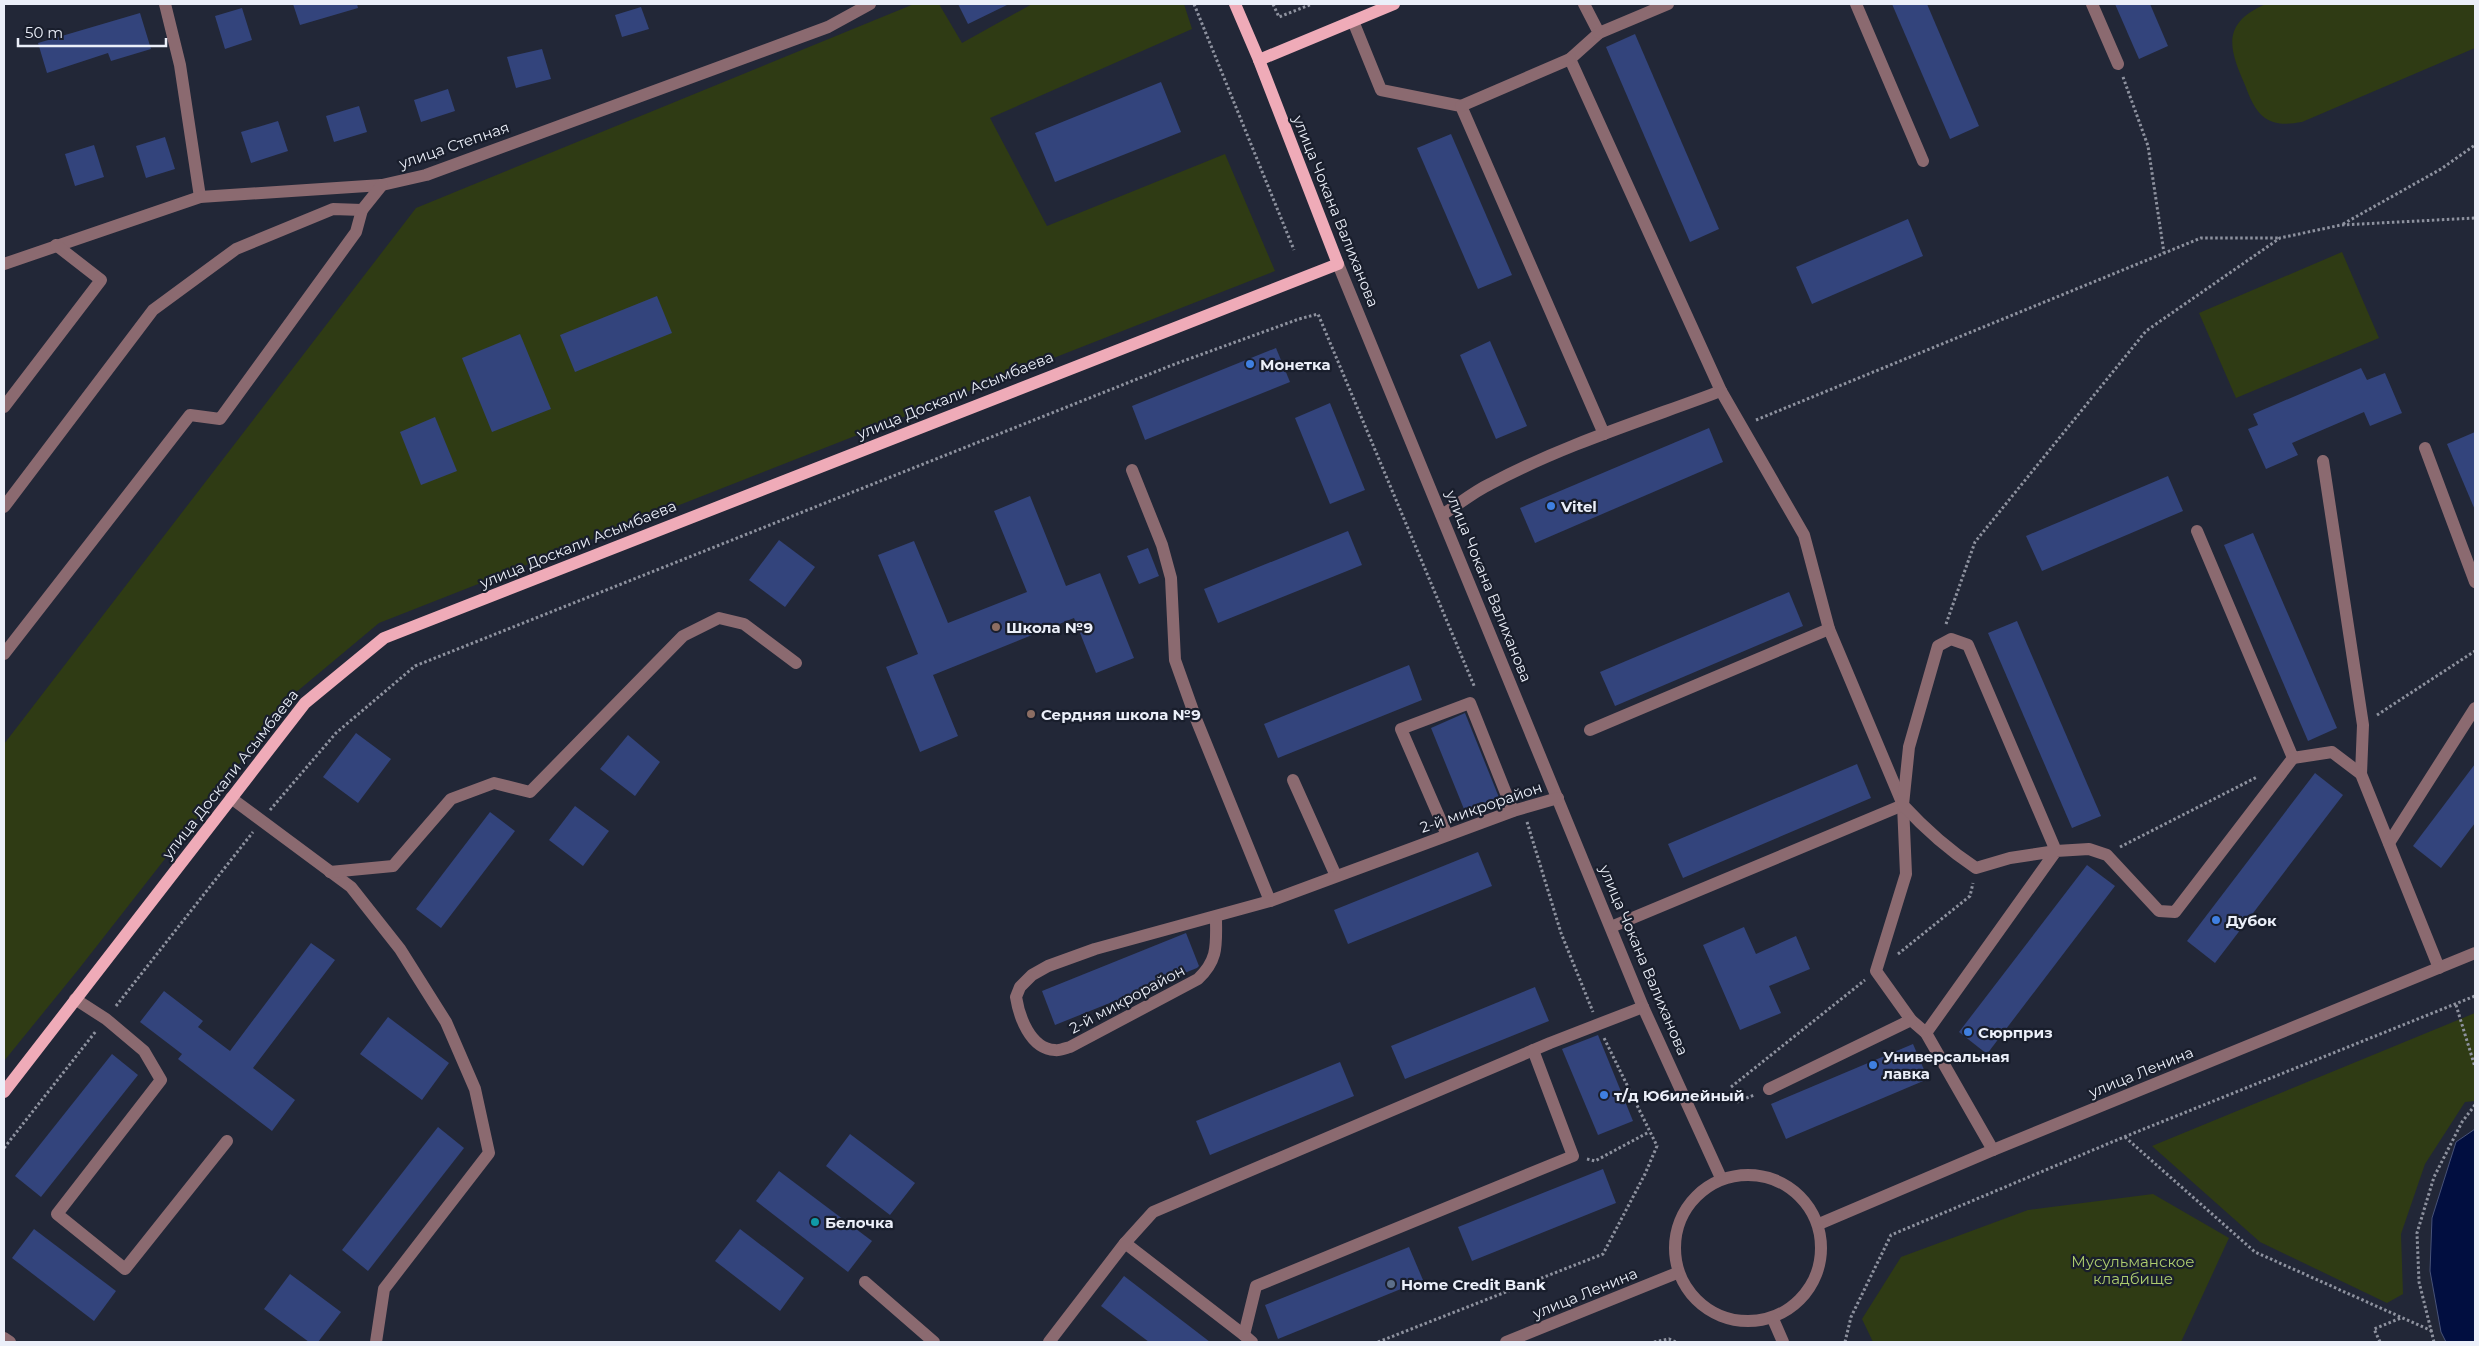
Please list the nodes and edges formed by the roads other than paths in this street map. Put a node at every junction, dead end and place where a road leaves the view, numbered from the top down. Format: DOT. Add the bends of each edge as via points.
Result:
graph roads {
  1 [pos="165,4"];
  2 [pos="870,4"];
  3 [pos="1235,4"];
  4 [pos="1394,4"];
  5 [pos="1584,4"];
  6 [pos="1668,4"];
  7 [pos="1856,4"];
  8 [pos="2092,4"];
  9 [pos="1353,21"];
  10 [pos="1599,33"];
  11 [pos="1570,59"];
  12 [pos="1259,60"];
  13 [pos="2118,64"];
  14 [pos="1461,106"];
  15 [pos="1923,161"];
  16 [pos="382,185"];
  17 [pos="200,197"];
  18 [pos="362,210"];
  19 [pos="56,245"];
  20 [pos="4,264"];
  21 [pos="1338,264"];
  22 [pos="1721,391"];
  23 [pos="4,407"];
  24 [pos="1604,434"];
  25 [pos="2425,448"];
  26 [pos="2323,461"];
  27 [pos="1132,470"];
  28 [pos="4,507"];
  29 [pos="1442,515"];
  30 [pos="2197,531"];
  31 [pos="2475,582"];
  32 [pos="1829,629"];
  33 [pos="4,654"];
  34 [pos="796,663"];
  35 [pos="2475,708"];
  36 [pos="1590,730"];
  37 [pos="2293,758"];
  38 [pos="2361,774"];
  39 [pos="1293,780"];
  40 [pos="231,798"];
  41 [pos="1558,798"];
  42 [pos="1903,805"];
  43 [pos="1513,811"];
  44 [pos="1447,835"];
  45 [pos="2389,843"];
  46 [pos="2056,851"];
  47 [pos="330,872"];
  48 [pos="1336,876"];
  49 [pos="1270,901"];
  50 [pos="1216,917"];
  51 [pos="1611,926"];
  52 [pos="2475,953"];
  53 [pos="2440,968"];
  54 [pos="75,999"];
  55 [pos="1644,1007"];
  56 [pos="1911,1020"];
  57 [pos="1926,1033"];
  58 [pos="1533,1050"];
  59 [pos="1769,1089"];
  60 [pos="4,1092"];
  61 [pos="226,1140"];
  62 [pos="1993,1150"];
  63 [pos="1721,1178"];
  64 [pos="1819,1224"];
  65 [pos="1125,1243"];
  66 [pos="1678,1273"];
  67 [pos="865,1282"];
  68 [pos="1773,1319"];
  69 [pos="4,1338"];
  70 [pos="1248,1339"];
  71 [pos="10,1342"];
  72 [pos="376,1342"];
  73 [pos="934,1342"];
  74 [pos="1049,1342"];
  75 [pos="1506,1342"];
  76 [pos="1782,1342"];
  1 -- 17 [label="street" via="180,65"];
  2 -- 16 [label="street, улица Степная" via="818,30 426,175"];
  3 -- 12 [label="main road, улица Чокана Валиханова"];
  4 -- 9 [label="main road"];
  5 -- 10 [label="street"];
  6 -- 10 [label="street"];
  7 -- 15 [label="street"];
  8 -- 13 [label="street"];
  9 -- 12 [label="main road"];
  9 -- 14 [label="street" via="1382,90"];
  10 -- 11 [label="street"];
  11 -- 14 [label="street"];
  11 -- 22 [label="street"];
  12 -- 21 [label="main road, улица Чокана Валиханова"];
  14 -- 24 [label="street"];
  16 -- 17 [label="street, улица Степная"];
  16 -- 18 [label="street"];
  17 -- 19 [label="street, улица Степная"];
  18 -- 28 [label="street" via="334,209 236,249 153,310"];
  18 -- 33 [label="street" via="356,232 220,419 190,415"];
  19 -- 20 [label="street, улица Степная"];
  19 -- 23 [label="street" via="100,280"];
  21 -- 29 [label="street, улица Чокана Валиханова"];
  21 -- 40 [label="main road, улица Доскали Асымбаева" via="384,638 305,703"];
  22 -- 24 [label="street"];
  22 -- 32 [label="street" via="1804,535"];
  24 -- 29 [label="street" via="1489,484"];
  25 -- 31 [label="street"];
  26 -- 38 [label="street" via="2362,724"];
  27 -- 49 [label="street" via="1162,545 1171,578 1175,660"];
  29 -- 41 [label="street, улица Чокана Валиханова"];
  30 -- 37 [label="street"];
  32 -- 36 [label="street"];
  32 -- 42 [label="street"];
  34 -- 47 [label="street" via="744,624 719,618 683,636 530,792 494,783 451,799 393,866"];
  35 -- 45 [label="street"];
  37 -- 38 [label="street" via="2332,752"];
  37 -- 46 [label="street" via="2175,912 2159,911 2106,854 2089,849"];
  38 -- 45 [label="street"];
  39 -- 48 [label="street"];
  40 -- 47 [label="street"];
  40 -- 54 [label="main road, улица Доскали Асымбаева"];
  41 -- 43 [label="street, 2-й микрорайон"];
  41 -- 51 [label="street, улица Чокана Валиханова"];
  42 -- 46 [label="street" via="1976,868 2010,858"];
  42 -- 46 [label="street" via="1909,747 1938,646 1950,640 1968,645"];
  42 -- 51 [label="street"];
  42 -- 56 [label="street" via="1906,874 1876,971"];
  43 -- 44 [label="street, 2-й микрорайон"];
  43 -- 44 [label="street" via="1470,703 1401,729"];
  44 -- 48 [label="street, 2-й микрорайон"];
  45 -- 53 [label="street"];
  46 -- 57 [label="street"];
  47 -- 72 [label="street" via="351,887 400,948 446,1022 475,1089 489,1153 384,1288"];
  48 -- 49 [label="street, 2-й микрорайон"];
  49 -- 50 [label="street, 2-й микрорайон"];
  50 -- 50 [label="street, 2-й микрорайон" via="1216,955 1209,969 1198,979 1070,1047 1054,1051 1038,1043 1028,1033 1016,997 1020,987 1032,975 1095,949"];
  51 -- 55 [label="street, улица Чокана Валиханова"];
  52 -- 53 [label="street, улица Ленина"];
  53 -- 62 [label="street, улица Ленина"];
  54 -- 60 [label="main road, улица Доскали Асымбаева"];
  54 -- 61 [label="street" via="106,1019 144,1051 161,1080 57,1214 125,1269"];
  55 -- 58 [label="street"];
  55 -- 63 [label="street, улица Чокана Валиханова"];
  56 -- 57 [label="street"];
  56 -- 59 [label="street"];
  57 -- 62 [label="street"];
  58 -- 65 [label="street" via="1153,1212"];
  58 -- 70 [label="street" via="1573,1156 1256,1286"];
  62 -- 64 [label="street, улица Ленина"];
  63 -- 64 [label="street" via="1760,1174 1797,1191"];
  63 -- 66 [label="street" via="1690,1200 1674,1235"];
  64 -- 68 [label="street" via="1822,1262 1805,1297"];
  65 -- 70 [label="street"];
  65 -- 74 [label="street"];
  66 -- 68 [label="street" via="1700,1305 1734,1322"];
  66 -- 75 [label="street, улица Ленина"];
  67 -- 73 [label="street"];
  68 -- 76 [label="street"];
  69 -- 71 [label="street"];
}
